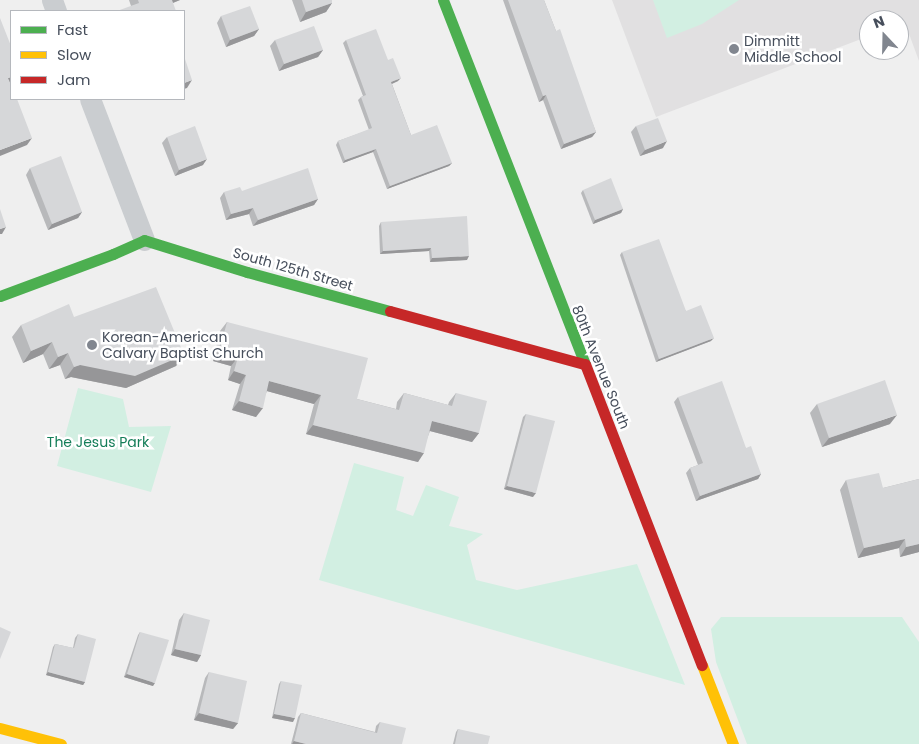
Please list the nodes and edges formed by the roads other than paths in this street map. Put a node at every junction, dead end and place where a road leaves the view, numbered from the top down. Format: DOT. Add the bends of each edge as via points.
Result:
graph roads {
  1 [pos="443,0"];
  2 [pos="90,100"];
  3 [pos="144,240"];
  4 [pos="0,296"];
  5 [pos="584,364"];
  6 [pos="0,728"];
  7 [pos="60,744"];
  8 [pos="733,744"];
  1 -- 5 [label="street, 80th Avenue South"];
  2 -- 3 [label="street"];
  3 -- 4 [label="street"];
  3 -- 5 [label="street, South 125th Street" via="248,272"];
  5 -- 8 [label="street, 80th Avenue South"];
  6 -- 7 [label="street"];
}
